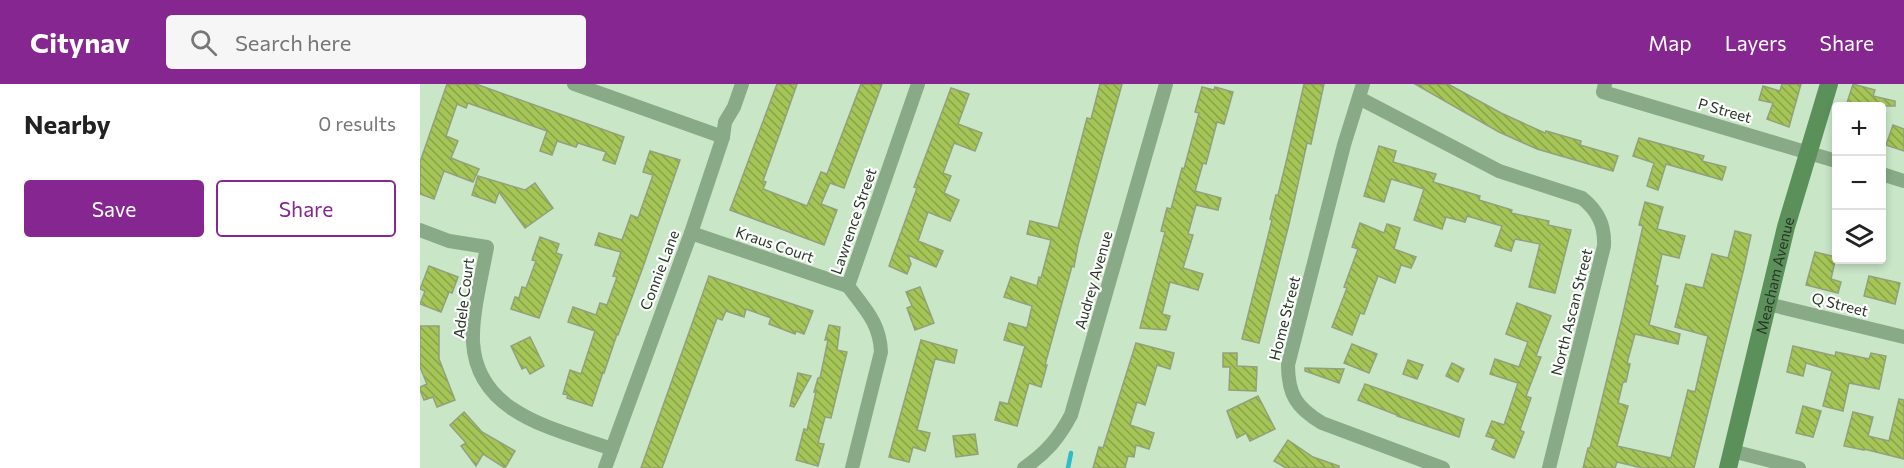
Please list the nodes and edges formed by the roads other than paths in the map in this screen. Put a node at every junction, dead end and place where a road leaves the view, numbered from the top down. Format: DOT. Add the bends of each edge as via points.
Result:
graph roads {
  1 [pos="574,84"];
  2 [pos="742,84"];
  3 [pos="918,84"];
  4 [pos="1166,84"];
  5 [pos="1829,84"];
  6 [pos="1604,88"];
  7 [pos="1361,91"];
  8 [pos="723,137"];
  9 [pos="1808,152"];
  10 [pos="1832,159"];
  11 [pos="1886,176"];
  12 [pos="1904,182"];
  13 [pos="420,230"];
  14 [pos="691,233"];
  15 [pos="848,286"];
  16 [pos="1768,304"];
  17 [pos="1904,337"];
  18 [pos="612,448"];
  19 [pos="1730,460"];
  20 [pos="605,468"];
  21 [pos="852,468"];
  22 [pos="1024,468"];
  23 [pos="1443,468"];
  24 [pos="1549,468"];
  25 [pos="1799,468"];
  1 -- 8 [label="street"];
  2 -- 8 [label="street, Connie Lane" via="725,122"];
  3 -- 15 [label="street, Lawrence Street"];
  4 -- 22 [label="street, Audrey Avenue" via="1071,415 1048,449"];
  5 -- 9 [label="main road, Meacham Avenue"];
  6 -- 9 [label="street, P Street"];
  7 -- 23 [label="street, Home Street" via="1291,353 1288,379 1305,413 1322,423"];
  7 -- 24 [label="street, North Ascan Street" via="1499,171 1582,198 1600,217 1604,246"];
  8 -- 14 [label="street, Connie Lane"];
  9 -- 10 [label="street, P Street"];
  9 -- 16 [label="main road, Meacham Avenue"];
  11 -- 12 [label="street"];
  13 -- 18 [label="street, Adele Court" via="449,241 487,247 473,341 475,358 487,385 507,406 531,420"];
  14 -- 15 [label="street, Kraus Court"];
  14 -- 18 [label="street, Connie Lane"];
  15 -- 21 [label="street, Lawrence Street" via="877,325 881,339"];
  16 -- 17 [label="street, Q Street"];
  16 -- 19 [label="main road, Meacham Avenue"];
  18 -- 20 [label="street, Connie Lane"];
  19 -- 25 [label="street"];
}
